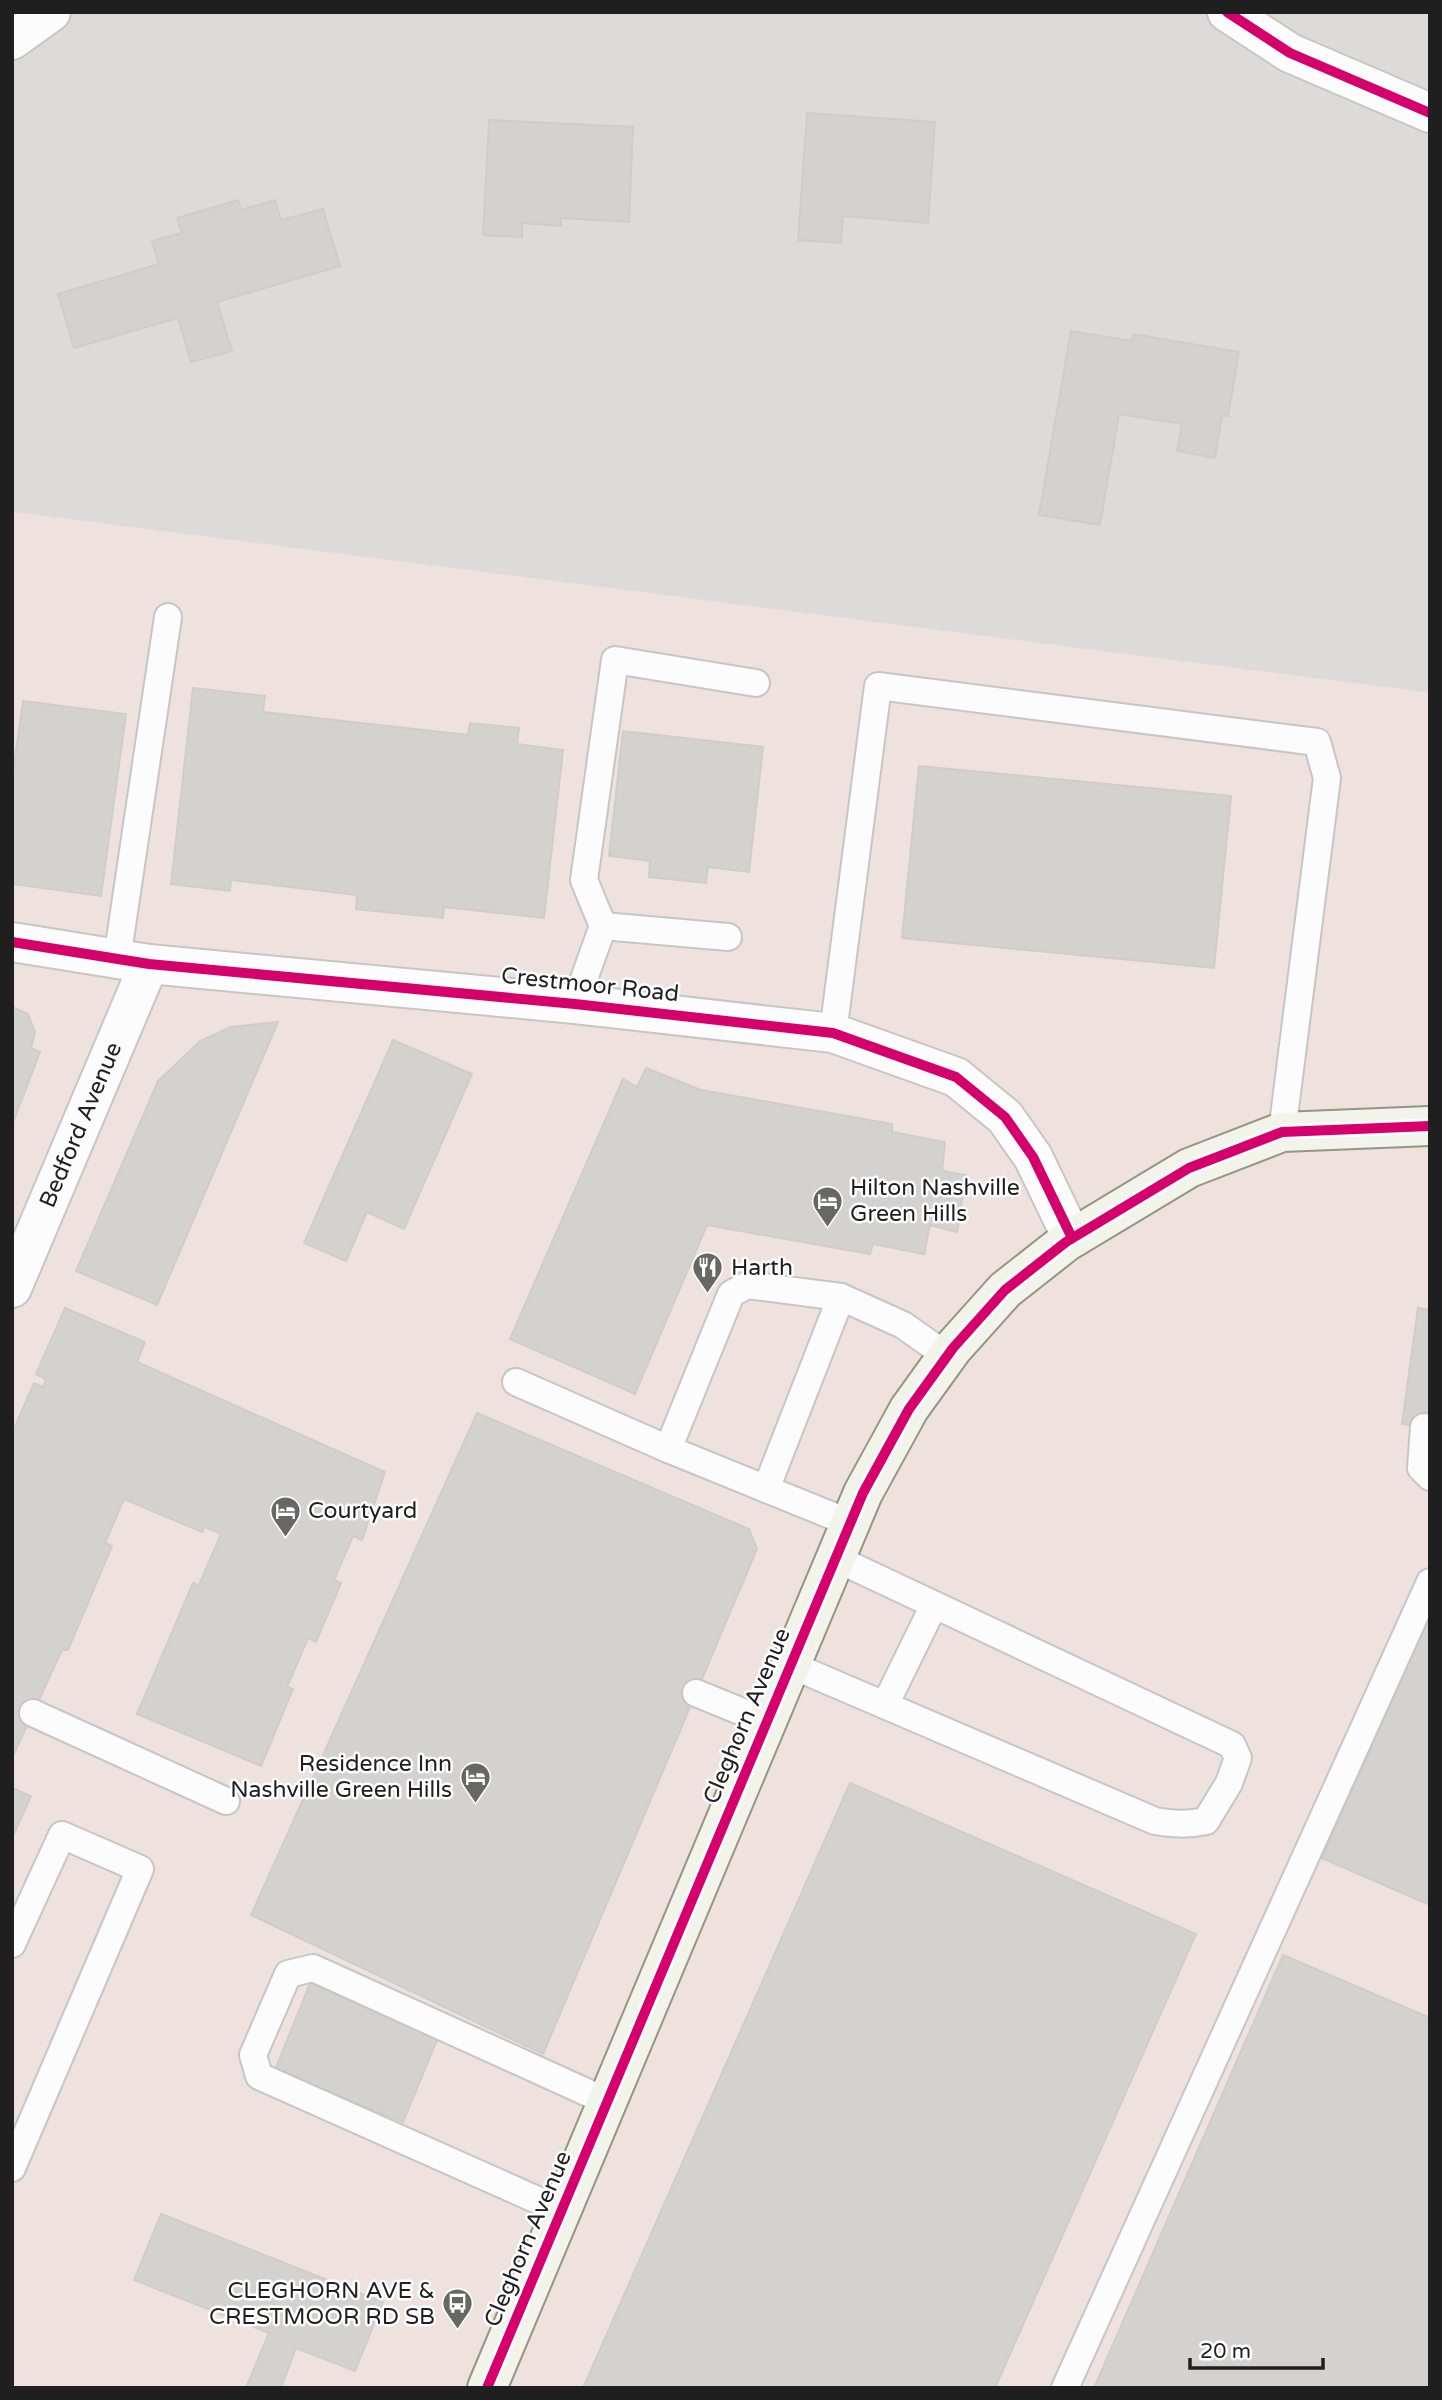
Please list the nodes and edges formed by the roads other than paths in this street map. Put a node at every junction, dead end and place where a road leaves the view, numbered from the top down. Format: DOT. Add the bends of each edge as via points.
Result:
graph roads {
  1 [pos="51,12"];
  2 [pos="1227,12"];
  3 [pos="12,40"];
  4 [pos="1430,113"];
  5 [pos="168,617"];
  6 [pos="756,683"];
  7 [pos="603,926"];
  8 [pos="727,937"];
  9 [pos="12,942"];
  10 [pos="133,961"];
  11 [pos="575,1004"];
  12 [pos="833,1033"];
  13 [pos="1430,1126"];
  14 [pos="1282,1132"];
  15 [pos="1072,1238"];
  16 [pos="16,1267"];
  17 [pos="841,1297"];
  18 [pos="947,1356"];
  19 [pos="516,1382"];
  20 [pos="1424,1427"];
  21 [pos="668,1449"];
  22 [pos="1430,1477"];
  23 [pos="766,1489"];
  24 [pos="850,1523"];
  25 [pos="835,1558"];
  26 [pos="1430,1582"];
  27 [pos="934,1605"];
  28 [pos="791,1665"];
  29 [pos="696,1693"];
  30 [pos="885,1704"];
  31 [pos="33,1713"];
  32 [pos="767,1722"];
  33 [pos="226,1801"];
  34 [pos="12,1944"];
  35 [pos="608,2102"];
  36 [pos="12,2168"];
  37 [pos="562,2211"];
  38 [pos="487,2388"];
  39 [pos="1065,2388"];
  1 -- 3 [label="street"];
  2 -- 4 [label="street" via="1290,53"];
  5 -- 10 [label="lane"];
  6 -- 7 [label="lane" via="615,660 584,880"];
  7 -- 8 [label="lane"];
  7 -- 11 [label="lane"];
  9 -- 10 [label="street, Crestmoor Road"];
  10 -- 11 [label="street, Crestmoor Road"];
  10 -- 16 [label="street, Bedford Avenue"];
  11 -- 12 [label="street, Crestmoor Road"];
  12 -- 14 [label="lane" via="878,686 1317,741 1327,778"];
  12 -- 15 [label="street, Crestmoor Road" via="956,1077 1005,1117 1033,1157"];
  13 -- 14 [label="street"];
  14 -- 15 [label="street, Cleghorn Avenue" via="1189,1168"];
  15 -- 18 [label="street, Cleghorn Avenue" via="1005,1290"];
  17 -- 18 [label="lane" via="903,1325"];
  17 -- 21 [label="lane" via="747,1286 731,1294"];
  17 -- 23 [label="lane"];
  18 -- 24 [label="street, Cleghorn Avenue" via="909,1409"];
  19 -- 21 [label="lane"];
  20 -- 22 [label="lane" via="1421,1468"];
  21 -- 23 [label="lane"];
  23 -- 24 [label="lane"];
  24 -- 25 [label="street, Cleghorn Avenue"];
  25 -- 27 [label="lane"];
  25 -- 28 [label="street, Cleghorn Avenue"];
  26 -- 39 [label="lane"];
  27 -- 30 [label="lane"];
  27 -- 30 [label="lane" via="1233,1745 1238,1758 1230,1783 1206,1821 1154,1821"];
  28 -- 30 [label="lane"];
  28 -- 32 [label="street, Cleghorn Avenue"];
  29 -- 32 [label="lane"];
  31 -- 33 [label="lane"];
  32 -- 35 [label="street, Cleghorn Avenue"];
  34 -- 36 [label="lane" via="62,1835 140,1869"];
  35 -- 37 [label="street, Cleghorn Avenue"];
  35 -- 37 [label="lane" via="313,1968 288,1974 253,2055 258,2076"];
  37 -- 38 [label="street, Cleghorn Avenue"];
}
